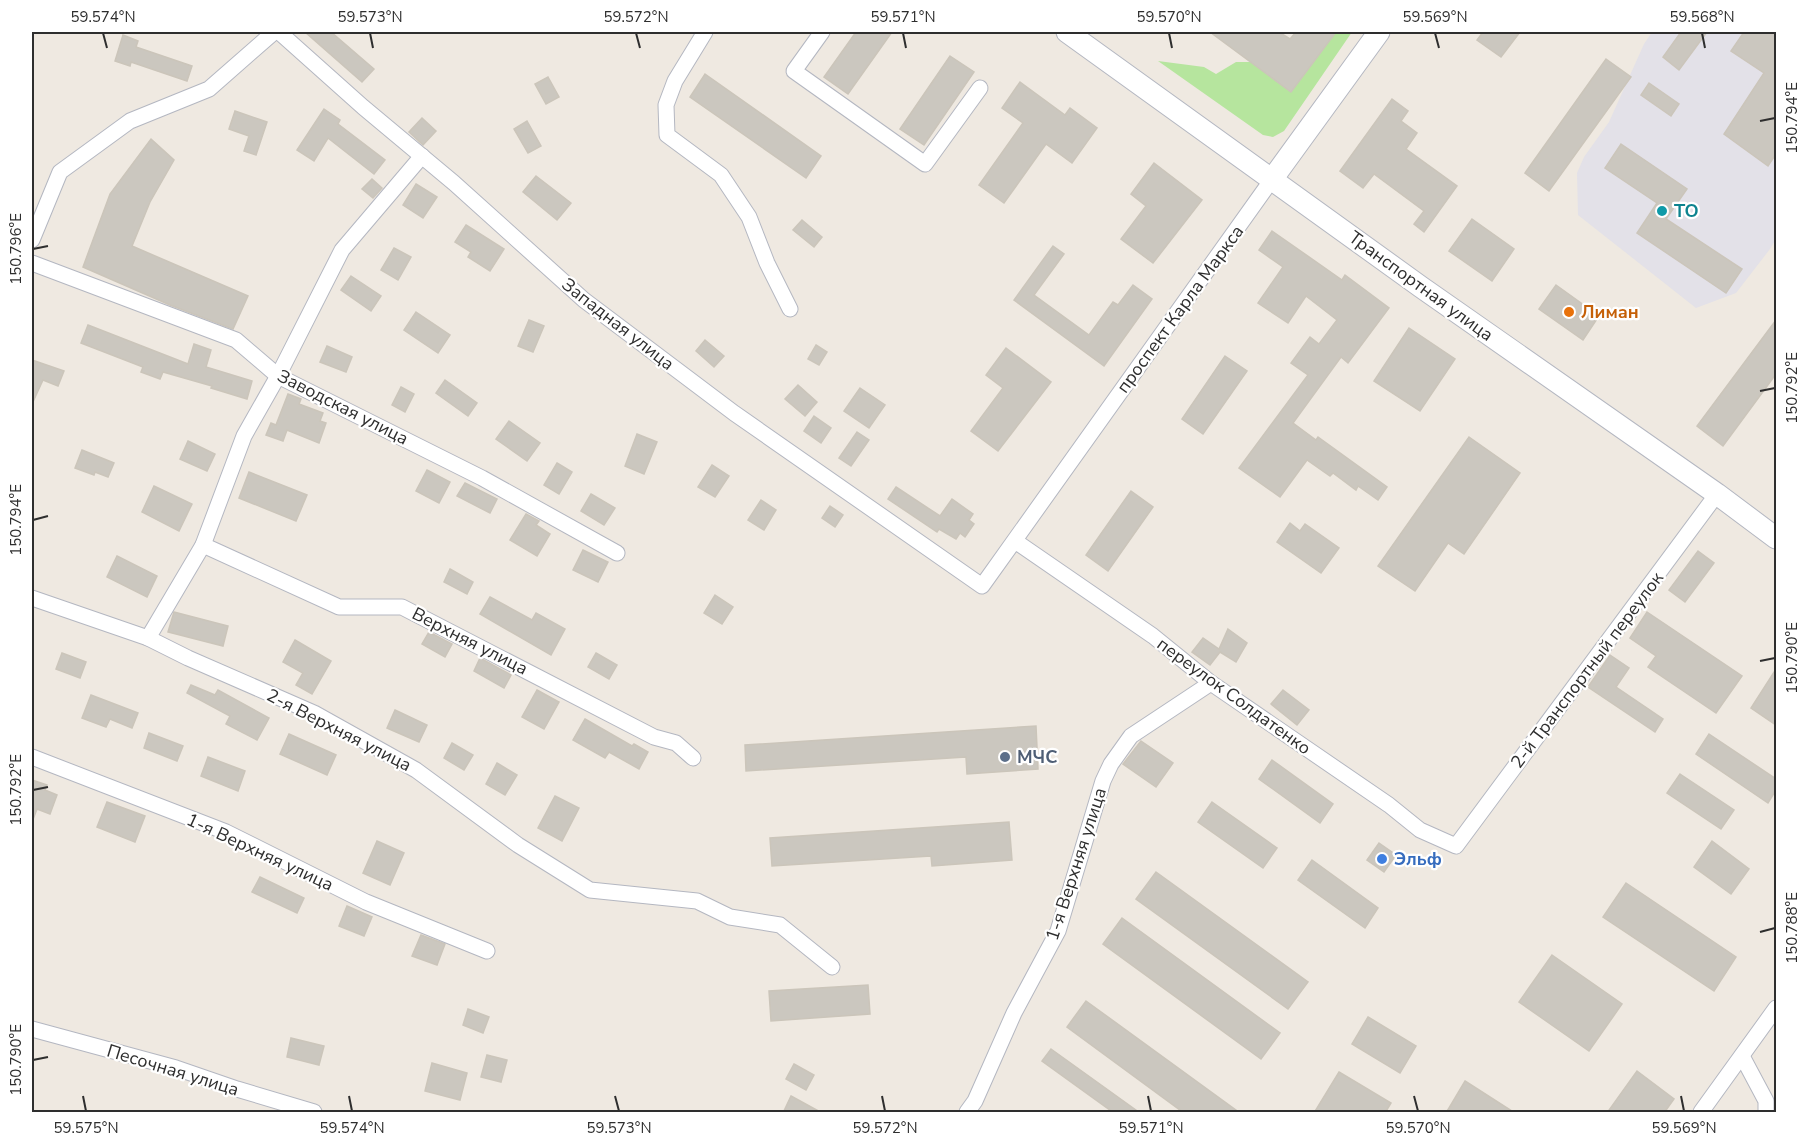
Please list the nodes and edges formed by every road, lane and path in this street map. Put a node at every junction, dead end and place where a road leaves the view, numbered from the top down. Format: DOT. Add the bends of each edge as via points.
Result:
graph roads {
  1 [pos="274,32"];
  2 [pos="279,32"];
  3 [pos="705,32"];
  4 [pos="822,32"];
  5 [pos="1067,32"];
  6 [pos="1379,32"];
  7 [pos="980,88"];
  8 [pos="422,156"];
  9 [pos="1273,178"];
  10 [pos="32,240"];
  11 [pos="32,262"];
  12 [pos="790,309"];
  13 [pos="278,376"];
  14 [pos="1717,494"];
  15 [pos="1776,538"];
  16 [pos="1015,541"];
  17 [pos="203,545"];
  18 [pos="617,553"];
  19 [pos="982,586"];
  20 [pos="32,598"];
  21 [pos="148,638"];
  22 [pos="1211,684"];
  23 [pos="32,757"];
  24 [pos="693,758"];
  25 [pos="1456,846"];
  26 [pos="487,951"];
  27 [pos="832,967"];
  28 [pos="1776,1008"];
  29 [pos="32,1029"];
  30 [pos="1742,1056"];
  31 [pos="314,1113"];
  32 [pos="967,1113"];
  33 [pos="1701,1113"];
  34 [pos="1766,1113"];
  1 -- 10 [label="street" via="209,89 130,121 60,172"];
  2 -- 8 [label="street, Западная улица"];
  3 -- 12 [label="street" via="675,81 666,105 667,135 721,175 749,217"];
  4 -- 7 [label="street" via="794,71 925,164"];
  5 -- 9 [label="main road, Транспортная улица"];
  6 -- 9 [label="main road, проспект Карла Маркса"];
  8 -- 13 [label="street" via="342,249"];
  8 -- 19 [label="street, Западная улица" via="594,308 744,420"];
  9 -- 14 [label="main road, Транспортная улица"];
  9 -- 16 [label="street, проспект Карла Маркса"];
  11 -- 13 [label="street, Заводская улица" via="236,340"];
  13 -- 17 [label="street" via="244,435"];
  13 -- 18 [label="street, Заводская улица" via="482,478"];
  14 -- 15 [label="main road, Транспортная улица"];
  14 -- 25 [label="street, 2-й Транспортный переулок"];
  16 -- 19 [label="street, проспект Карла Маркса"];
  16 -- 22 [label="street, переулок Солдатенко" via="1154,636"];
  17 -- 21 [label="street"];
  17 -- 24 [label="street, Верхняя улица" via="339,607 402,607 654,737 676,743"];
  20 -- 21 [label="street, 2-я Верхняя улица"];
  21 -- 27 [label="street, 2-я Верхняя улица" via="314,713 406,765 518,845 590,890 697,901 730,917 780,925"];
  22 -- 25 [label="street, переулок Солдатенко" via="1420,830"];
  22 -- 32 [label="street, 1-я Верхняя улица" via="1131,736 1111,764 1102,782 1059,931 1014,1013"];
  23 -- 26 [label="street, 1-я Верхняя улица" via="226,832 366,902"];
  28 -- 30 [label="street"];
  29 -- 31 [label="street, Песочная улица" via="176,1068"];
  30 -- 33 [label="street"];
  30 -- 34 [label="street" via="1766,1101"];
}
